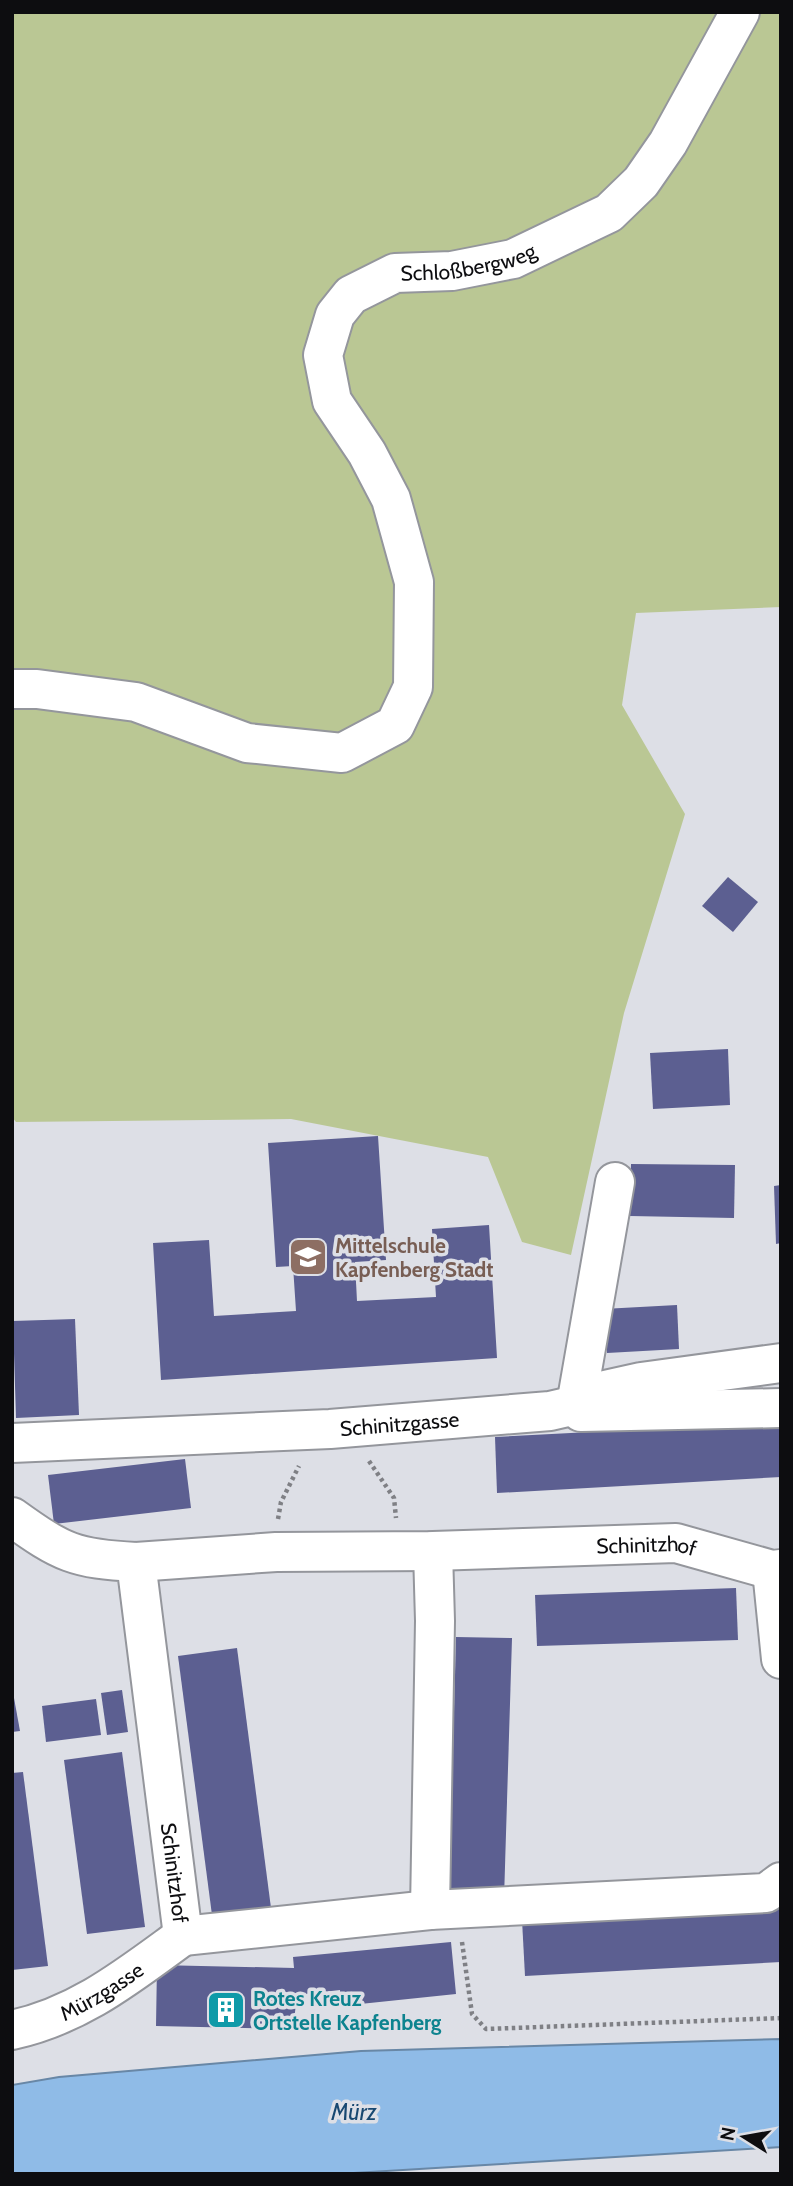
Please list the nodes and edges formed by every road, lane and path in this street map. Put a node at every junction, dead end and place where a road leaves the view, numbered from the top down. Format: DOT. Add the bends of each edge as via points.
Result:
graph roads {
  1 [pos="740,12"];
  2 [pos="12,689"];
  3 [pos="615,1182"];
  4 [pos="781,1363"];
  5 [pos="563,1408"];
  6 [pos="781,1408"];
  7 [pos="12,1444"];
  8 [pos="373,1466"];
  9 [pos="295,1471"];
  10 [pos="281,1502"];
  11 [pos="12,1517"];
  12 [pos="397,1524"];
  13 [pos="433,1551"];
  14 [pos="136,1562"];
  15 [pos="776,1569"];
  16 [pos="781,1659"];
  17 [pos="781,1882"];
  18 [pos="430,1910"];
  19 [pos="183,1936"];
  20 [pos="781,2018"];
  21 [pos="12,2030"];
  1 -- 2 [label="street, Schloßbergweg" via="668,143 609,214 513,259 452,271 395,273 351,295 335,315 323,355 332,401 391,499 414,582 413,687 395,725 342,753 247,743 136,702"];
  3 -- 5 [label="street"];
  4 -- 5 [label="street, Schinitzgasse" via="641,1382 596,1392"];
  5 -- 6 [label="street" via="595,1413"];
  5 -- 7 [label="street, Schinitzgasse" via="330,1429"];
  8 -- 12 [label="path" via="394,1498"];
  9 -- 10 [label="path"];
  11 -- 14 [label="street, Schinitzhof" via="51,1546 87,1559"];
  13 -- 14 [label="street, Schinitzhof" via="276,1552"];
  13 -- 15 [label="street, Schinitzhof" via="676,1543"];
  13 -- 18 [label="street"];
  14 -- 19 [label="street, Schinitzhof"];
  15 -- 16 [label="street, Schinitzhof"];
  17 -- 18 [label="street, Schinitzhof" via="766,1893"];
  18 -- 19 [label="street, Schinitzhof"];
  18 -- 20 [label="path" via="461,1928 472,2014 486,2029"];
  19 -- 21 [label="street, Mürzgasse" via="98,1997 48,2022"];
}
